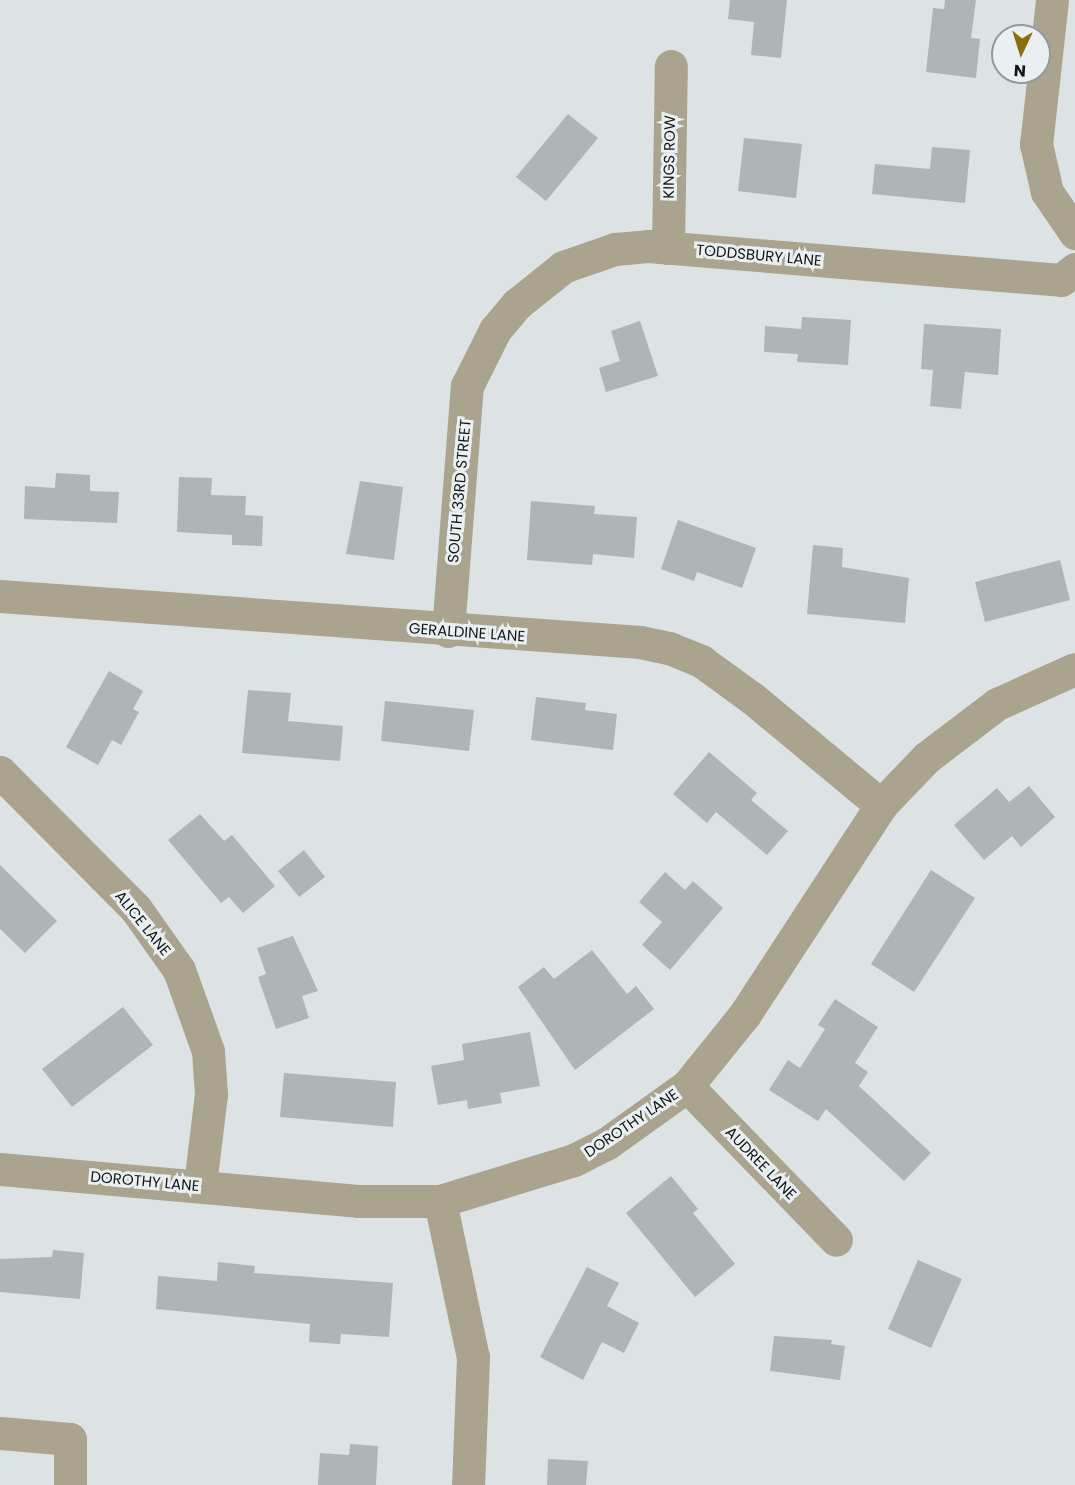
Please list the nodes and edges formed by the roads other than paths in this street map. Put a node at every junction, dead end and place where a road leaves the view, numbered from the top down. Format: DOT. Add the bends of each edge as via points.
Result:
graph roads {
  1 [pos="1052,0"];
  2 [pos="671,66"];
  3 [pos="1075,232"];
  4 [pos="668,248"];
  5 [pos="1075,269"];
  6 [pos="481,355"];
  7 [pos="0,596"];
  8 [pos="448,631"];
  9 [pos="1075,669"];
  10 [pos="0,772"];
  11 [pos="881,805"];
  12 [pos="687,1086"];
  13 [pos="0,1169"];
  14 [pos="200,1185"];
  15 [pos="440,1201"];
  16 [pos="836,1240"];
  17 [pos="0,1433"];
  18 [pos="70,1485"];
  19 [pos="468,1485"];
  1 -- 3 [label="street" via="1036,144 1047,192"];
  2 -- 4 [label="street, KINGS ROW"];
  4 -- 5 [label="street, TODDSBURY LANE" via="1060,280"];
  4 -- 6 [label="street, TODDSBURY LANE" via="615,249 563,267 517,304"];
  6 -- 8 [label="street, SOUTH 33RD STREET" via="467,386"];
  7 -- 8 [label="street, GERALDINE LANE"];
  8 -- 11 [label="street, GERALDINE LANE" via="640,642 669,648 701,661 752,698"];
  9 -- 11 [label="street, DOROTHY LANE" via="1033,685 969,723 926,758"];
  10 -- 14 [label="street, ALICE LANE" via="136,909 179,969 208,1051 211,1094"];
  11 -- 12 [label="street, DOROTHY LANE" via="745,1014"];
  12 -- 15 [label="street, DOROTHY LANE" via="606,1144 574,1160"];
  12 -- 16 [label="street, AUDREE LANE"];
  13 -- 14 [label="street, DOROTHY LANE"];
  14 -- 15 [label="street, DOROTHY LANE" via="358,1201"];
  15 -- 19 [label="street" via="473,1357"];
  17 -- 18 [label="street" via="70,1439"];
}
